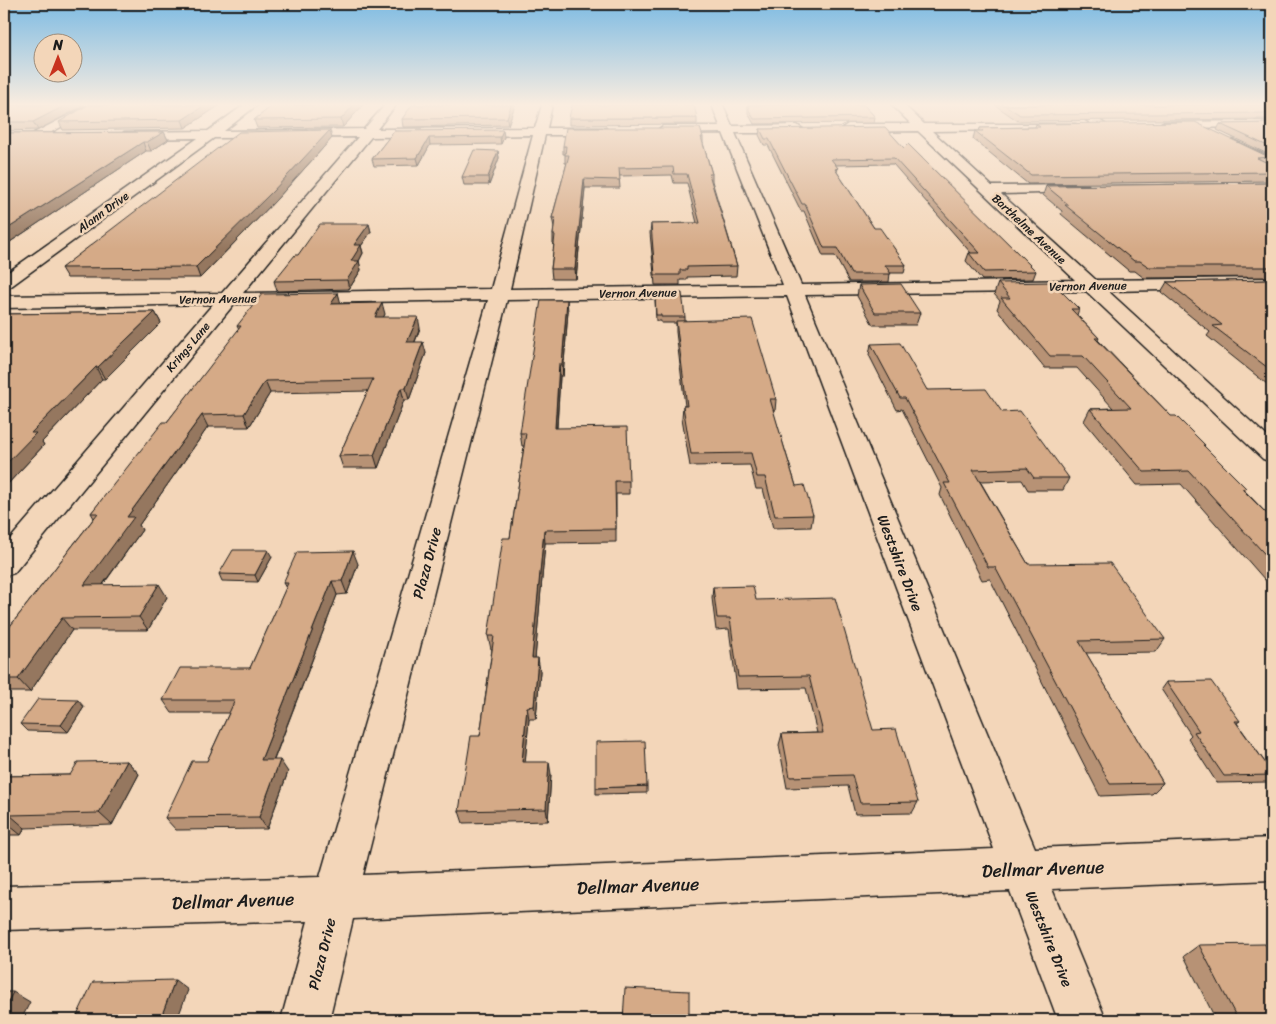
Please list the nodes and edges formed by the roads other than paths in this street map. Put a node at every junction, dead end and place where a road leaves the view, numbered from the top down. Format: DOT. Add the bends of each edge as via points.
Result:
graph roads {
  1 [pos="186,153"];
  2 [pos="351,153"];
  3 [pos="535,153"];
  4 [pos="737,153"];
  5 [pos="948,153"];
  6 [pos="1250,153"];
  7 [pos="1272,163"];
  8 [pos="1095,188"];
  9 [pos="987,190"];
  10 [pos="4,283"];
  11 [pos="1272,283"];
  12 [pos="1088,286"];
  13 [pos="794,290"];
  14 [pos="499,295"];
  15 [pos="229,300"];
  16 [pos="4,302"];
  17 [pos="1272,454"];
  18 [pos="4,565"];
  19 [pos="1272,859"];
  20 [pos="1021,870"];
  21 [pos="336,898"];
  22 [pos="4,908"];
  23 [pos="306,1020"];
  24 [pos="1082,1020"];
  1 -- 10 [label="street, Alann Drive"];
  2 -- 15 [label="street, Krings Lane"];
  3 -- 14 [label="street, Plaza Drive"];
  4 -- 13 [label="street, Westshire Drive"];
  5 -- 9 [label="street, Barthelme Avenue"];
  6 -- 7 [label="street"];
  8 -- 9 [label="street"];
  9 -- 12 [label="street, Barthelme Avenue"];
  11 -- 12 [label="street, Vernon Avenue"];
  12 -- 13 [label="street, Vernon Avenue"];
  12 -- 17 [label="street, Barthelme Avenue"];
  13 -- 14 [label="street, Vernon Avenue"];
  13 -- 20 [label="street, Westshire Drive"];
  14 -- 15 [label="street, Vernon Avenue"];
  14 -- 21 [label="street, Plaza Drive"];
  15 -- 16 [label="street, Vernon Avenue"];
  15 -- 18 [label="street, Krings Lane"];
  19 -- 20 [label="street, Dellmar Avenue"];
  20 -- 21 [label="street, Dellmar Avenue"];
  20 -- 24 [label="street, Westshire Drive"];
  21 -- 22 [label="street, Dellmar Avenue"];
  21 -- 23 [label="street, Plaza Drive"];
}
